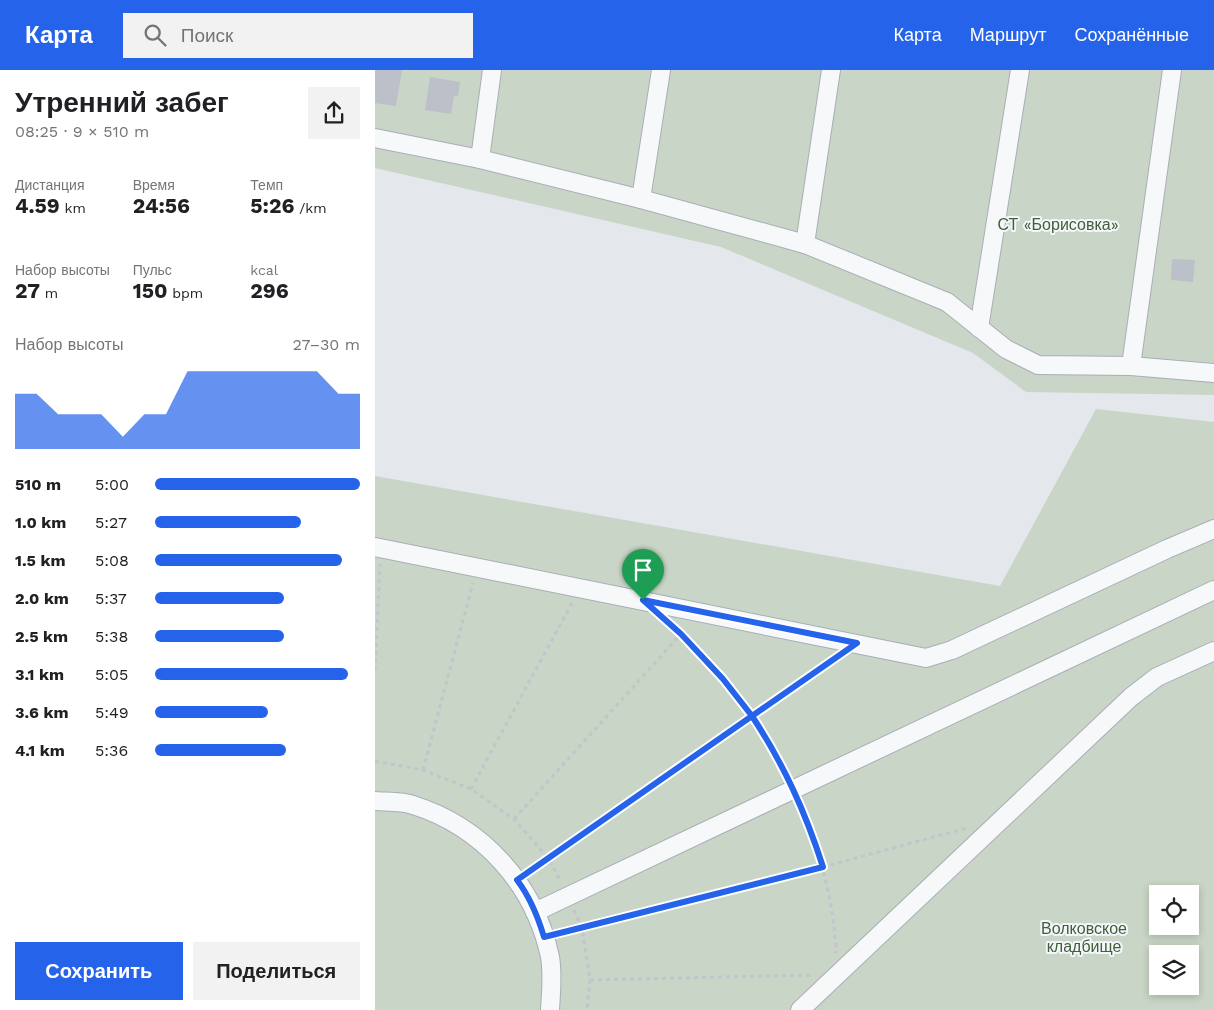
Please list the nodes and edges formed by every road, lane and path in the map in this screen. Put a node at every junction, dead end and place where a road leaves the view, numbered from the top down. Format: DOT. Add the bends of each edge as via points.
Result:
graph roads {
  1 [pos="492,70"];
  2 [pos="661,70"];
  3 [pos="831,70"];
  4 [pos="1020,70"];
  5 [pos="1172,70"];
  6 [pos="375,138"];
  7 [pos="480,159"];
  8 [pos="641,199"];
  9 [pos="805,244"];
  10 [pos="979,328"];
  11 [pos="1131,366"];
  12 [pos="1214,373"];
  13 [pos="1214,529"];
  14 [pos="378,548"];
  15 [pos="477,567"];
  16 [pos="580,588"];
  17 [pos="1214,590"];
  18 [pos="668,623"];
  19 [pos="681,634"];
  20 [pos="857,643"];
  21 [pos="1214,651"];
  22 [pos="375,671"];
  23 [pos="752,716"];
  24 [pos="423,770"];
  25 [pos="471,789"];
  26 [pos="794,789"];
  27 [pos="375,801"];
  28 [pos="514,818"];
  29 [pos="975,825"];
  30 [pos="823,867"];
  31 [pos="517,880"];
  32 [pos="535,912"];
  33 [pos="544,937"];
  34 [pos="838,975"];
  35 [pos="590,980"];
  36 [pos="550,1010"];
  37 [pos="801,1010"];
  1 -- 7 [label="lane"];
  2 -- 8 [label="lane"];
  3 -- 9 [label="lane"];
  4 -- 10 [label="lane"];
  5 -- 11 [label="lane"];
  6 -- 7 [label="lane"];
  7 -- 8 [label="lane"];
  8 -- 9 [label="lane"];
  9 -- 10 [label="lane" via="947,302"];
  10 -- 11 [label="lane" via="1007,349 1038,365"];
  11 -- 12 [label="lane"];
  13 -- 20 [label="lane" via="952,650 926,658"];
  14 -- 15 [label="lane"];
  14 -- 22 [label="path"];
  15 -- 16 [label="lane"];
  15 -- 24 [label="path"];
  16 -- 20 [label="lane"];
  16 -- 25 [label="path"];
  17 -- 26 [label="lane"];
  18 -- 19 [label="path"];
  19 -- 23 [label="path"];
  19 -- 28 [label="path"];
  20 -- 23 [label="path"];
  21 -- 34 [label="lane" via="1157,676 1131,697"];
  23 -- 26 [label="path"];
  23 -- 31 [label="path"];
  26 -- 30 [label="path"];
  26 -- 32 [label="lane"];
  27 -- 31 [label="lane" via="411,804 448,818 477,838"];
  29 -- 30 [label="path"];
  30 -- 33 [label="path"];
  30 -- 34 [label="path" via="835,934"];
  31 -- 32 [label="lane"];
  32 -- 33 [label="lane"];
  33 -- 36 [label="lane" via="550,957"];
  34 -- 35 [label="path"];
  34 -- 37 [label="lane"];
}
